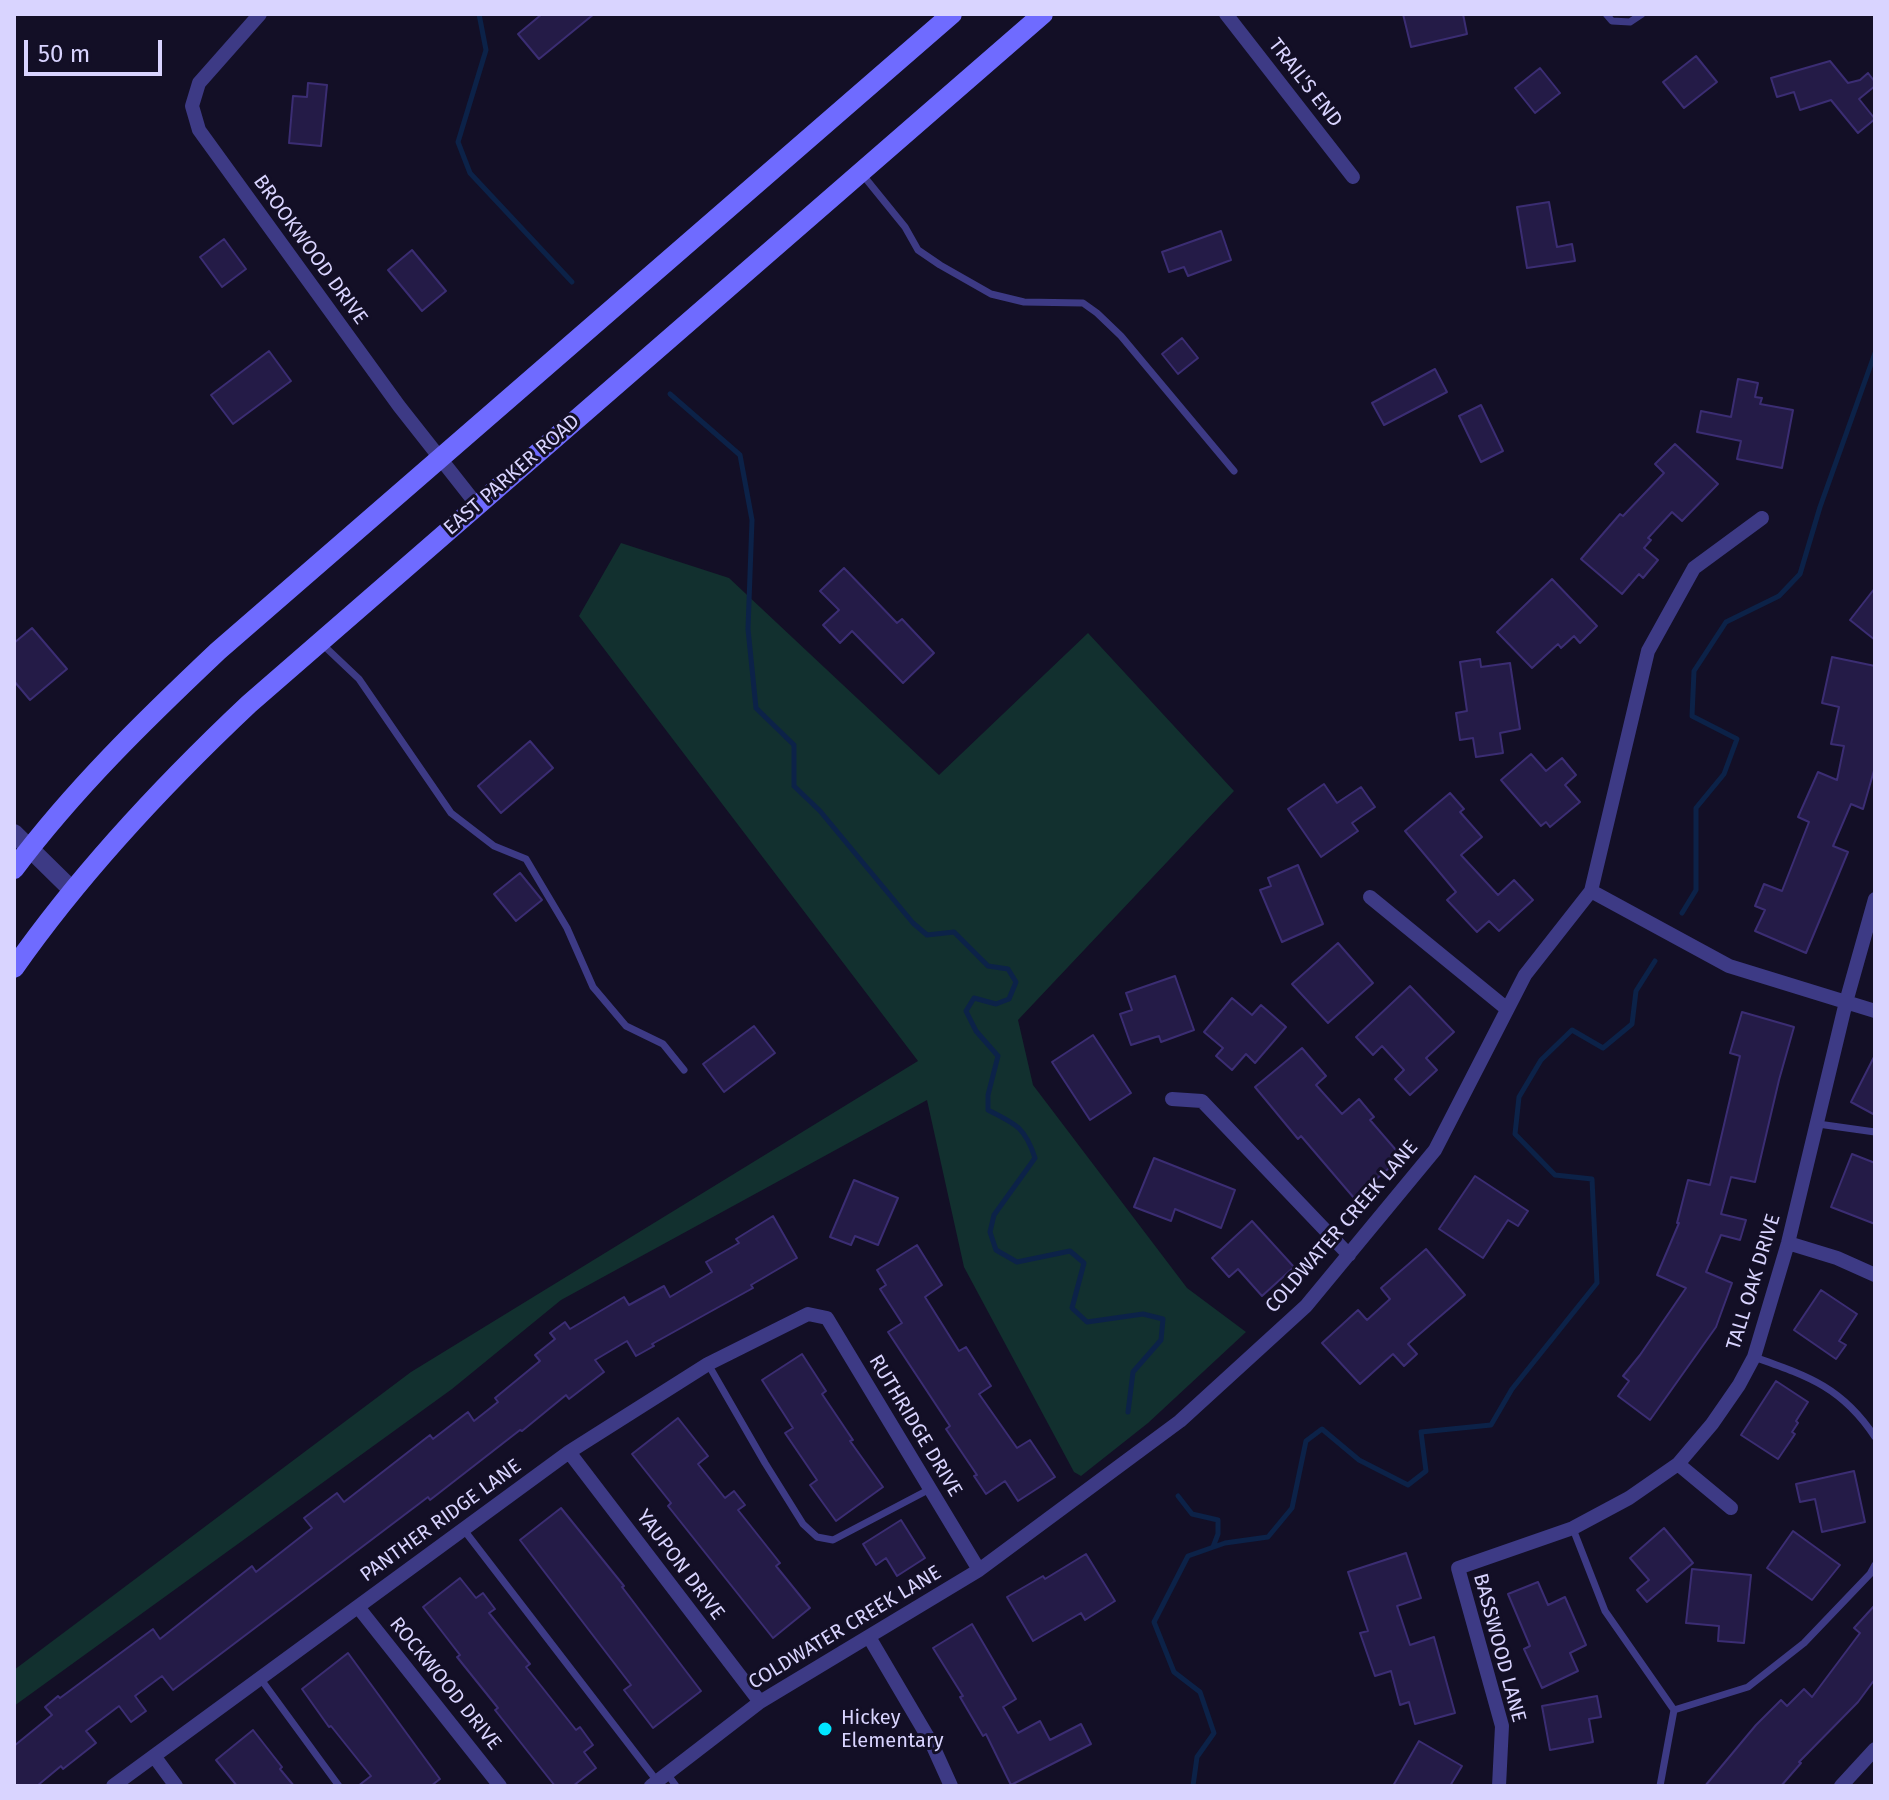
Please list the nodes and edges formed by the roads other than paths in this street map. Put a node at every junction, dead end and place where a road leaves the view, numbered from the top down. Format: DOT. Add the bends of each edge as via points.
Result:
graph roads {
  1 [pos="260,14"];
  2 [pos="952,14"];
  3 [pos="1043,14"];
  4 [pos="1226,14"];
  5 [pos="1606,14"];
  6 [pos="1642,14"];
  7 [pos="861,173"];
  8 [pos="1353,177"];
  9 [pos="440,458"];
  10 [pos="1234,471"];
  11 [pos="477,505"];
  12 [pos="1762,518"];
  13 [pos="319,642"];
  14 [pos="14,833"];
  15 [pos="30,848"];
  16 [pos="14,869"];
  17 [pos="72,890"];
  18 [pos="1591,891"];
  19 [pos="1370,897"];
  20 [pos="1875,899"];
  21 [pos="14,968"];
  22 [pos="1846,1002"];
  23 [pos="1507,1009"];
  24 [pos="1875,1011"];
  25 [pos="684,1070"];
  26 [pos="1172,1099"];
  27 [pos="1818,1124"];
  28 [pos="1875,1132"];
  29 [pos="1788,1243"];
  30 [pos="1349,1255"];
  31 [pos="1875,1275"];
  32 [pos="808,1314"];
  33 [pos="1754,1357"];
  34 [pos="708,1364"];
  35 [pos="1875,1437"];
  36 [pos="569,1452"];
  37 [pos="1678,1464"];
  38 [pos="930,1489"];
  39 [pos="1731,1508"];
  40 [pos="1573,1528"];
  41 [pos="464,1530"];
  42 [pos="1875,1565"];
  43 [pos="1458,1568"];
  44 [pos="979,1570"];
  45 [pos="358,1607"];
  46 [pos="869,1637"];
  47 [pos="260,1678"];
  48 [pos="760,1702"];
  49 [pos="1674,1710"];
  50 [pos="1875,1749"];
  51 [pos="154,1756"];
  52 [pos="658,1780"];
  53 [pos="113,1786"];
  54 [pos="176,1786"];
  55 [pos="339,1786"];
  56 [pos="500,1786"];
  57 [pos="676,1786"];
  58 [pos="951,1786"];
  59 [pos="1499,1786"];
  60 [pos="1660,1786"];
  61 [pos="1841,1786"];
  1 -- 9 [label="street, BROOKWOOD DRIVE" via="199,83 194,118"];
  2 -- 9 [label="main road"];
  3 -- 7 [label="main road, EAST PARKER ROAD"];
  4 -- 8 [label="street, TRAIL'S END"];
  5 -- 6 [label="lane" via="1612,21 1630,22"];
  7 -- 10 [label="lane" via="918,250 940,265 991,294 1024,302 1083,303 1097,313"];
  7 -- 11 [label="main road, EAST PARKER ROAD"];
  9 -- 11 [label="street, BROOKWOOD DRIVE"];
  9 -- 15 [label="main road" via="158,709"];
  11 -- 13 [label="main road, EAST PARKER ROAD"];
  12 -- 18 [label="street, COLDWATER CREEK LANE" via="1694,568 1648,651"];
  13 -- 17 [label="main road, EAST PARKER ROAD" via="155,796"];
  13 -- 25 [label="lane" via="359,679 451,813 494,846 526,859 567,928 593,987 626,1026 663,1044"];
  14 -- 15 [label="street"];
  15 -- 16 [label="main road"];
  15 -- 17 [label="street"];
  17 -- 21 [label="main road, EAST PARKER ROAD"];
  18 -- 22 [label="street" via="1729,966"];
  18 -- 23 [label="street, COLDWATER CREEK LANE" via="1525,975"];
  19 -- 23 [label="street"];
  20 -- 22 [label="street, TALL OAK DRIVE"];
  22 -- 24 [label="street"];
  22 -- 27 [label="street, TALL OAK DRIVE"];
  23 -- 30 [label="street, COLDWATER CREEK LANE" via="1435,1150"];
  26 -- 30 [label="street" via="1202,1101"];
  27 -- 28 [label="lane"];
  27 -- 29 [label="street, TALL OAK DRIVE"];
  29 -- 31 [label="street"];
  29 -- 33 [label="street, TALL OAK DRIVE"];
  30 -- 44 [label="street, COLDWATER CREEK LANE" via="1306,1306 1180,1421"];
  32 -- 34 [label="street, PANTHER RIDGE LANE"];
  32 -- 38 [label="street, RUTHRIDGE DRIVE" via="827,1318"];
  33 -- 35 [label="lane" via="1810,1377 1858,1411"];
  33 -- 37 [label="street, TALL OAK DRIVE" via="1712,1424"];
  34 -- 36 [label="street, PANTHER RIDGE LANE"];
  34 -- 38 [label="lane" via="772,1475 817,1537 833,1540"];
  36 -- 41 [label="street, PANTHER RIDGE LANE"];
  36 -- 48 [label="street, YAUPON DRIVE"];
  37 -- 39 [label="street"];
  37 -- 40 [label="street, TALL OAK DRIVE"];
  38 -- 44 [label="street, RUTHRIDGE DRIVE"];
  40 -- 43 [label="street, TALL OAK DRIVE"];
  40 -- 49 [label="lane" via="1605,1611"];
  41 -- 45 [label="street, PANTHER RIDGE LANE"];
  41 -- 52 [label="lane"];
  42 -- 49 [label="lane" via="1804,1643 1748,1687"];
  43 -- 59 [label="street, BASSWOOD LANE" via="1502,1726"];
  44 -- 46 [label="street, COLDWATER CREEK LANE"];
  45 -- 47 [label="street, PANTHER RIDGE LANE"];
  45 -- 56 [label="street, ROCKWOOD DRIVE"];
  46 -- 48 [label="street, COLDWATER CREEK LANE"];
  46 -- 58 [label="street"];
  47 -- 51 [label="street, PANTHER RIDGE LANE"];
  47 -- 55 [label="lane"];
  48 -- 52 [label="street, COLDWATER CREEK LANE"];
  49 -- 60 [label="lane"];
  50 -- 61 [label="street"];
  51 -- 53 [label="street, PANTHER RIDGE LANE"];
  51 -- 54 [label="street"];
  52 -- 57 [label="lane"];
}
